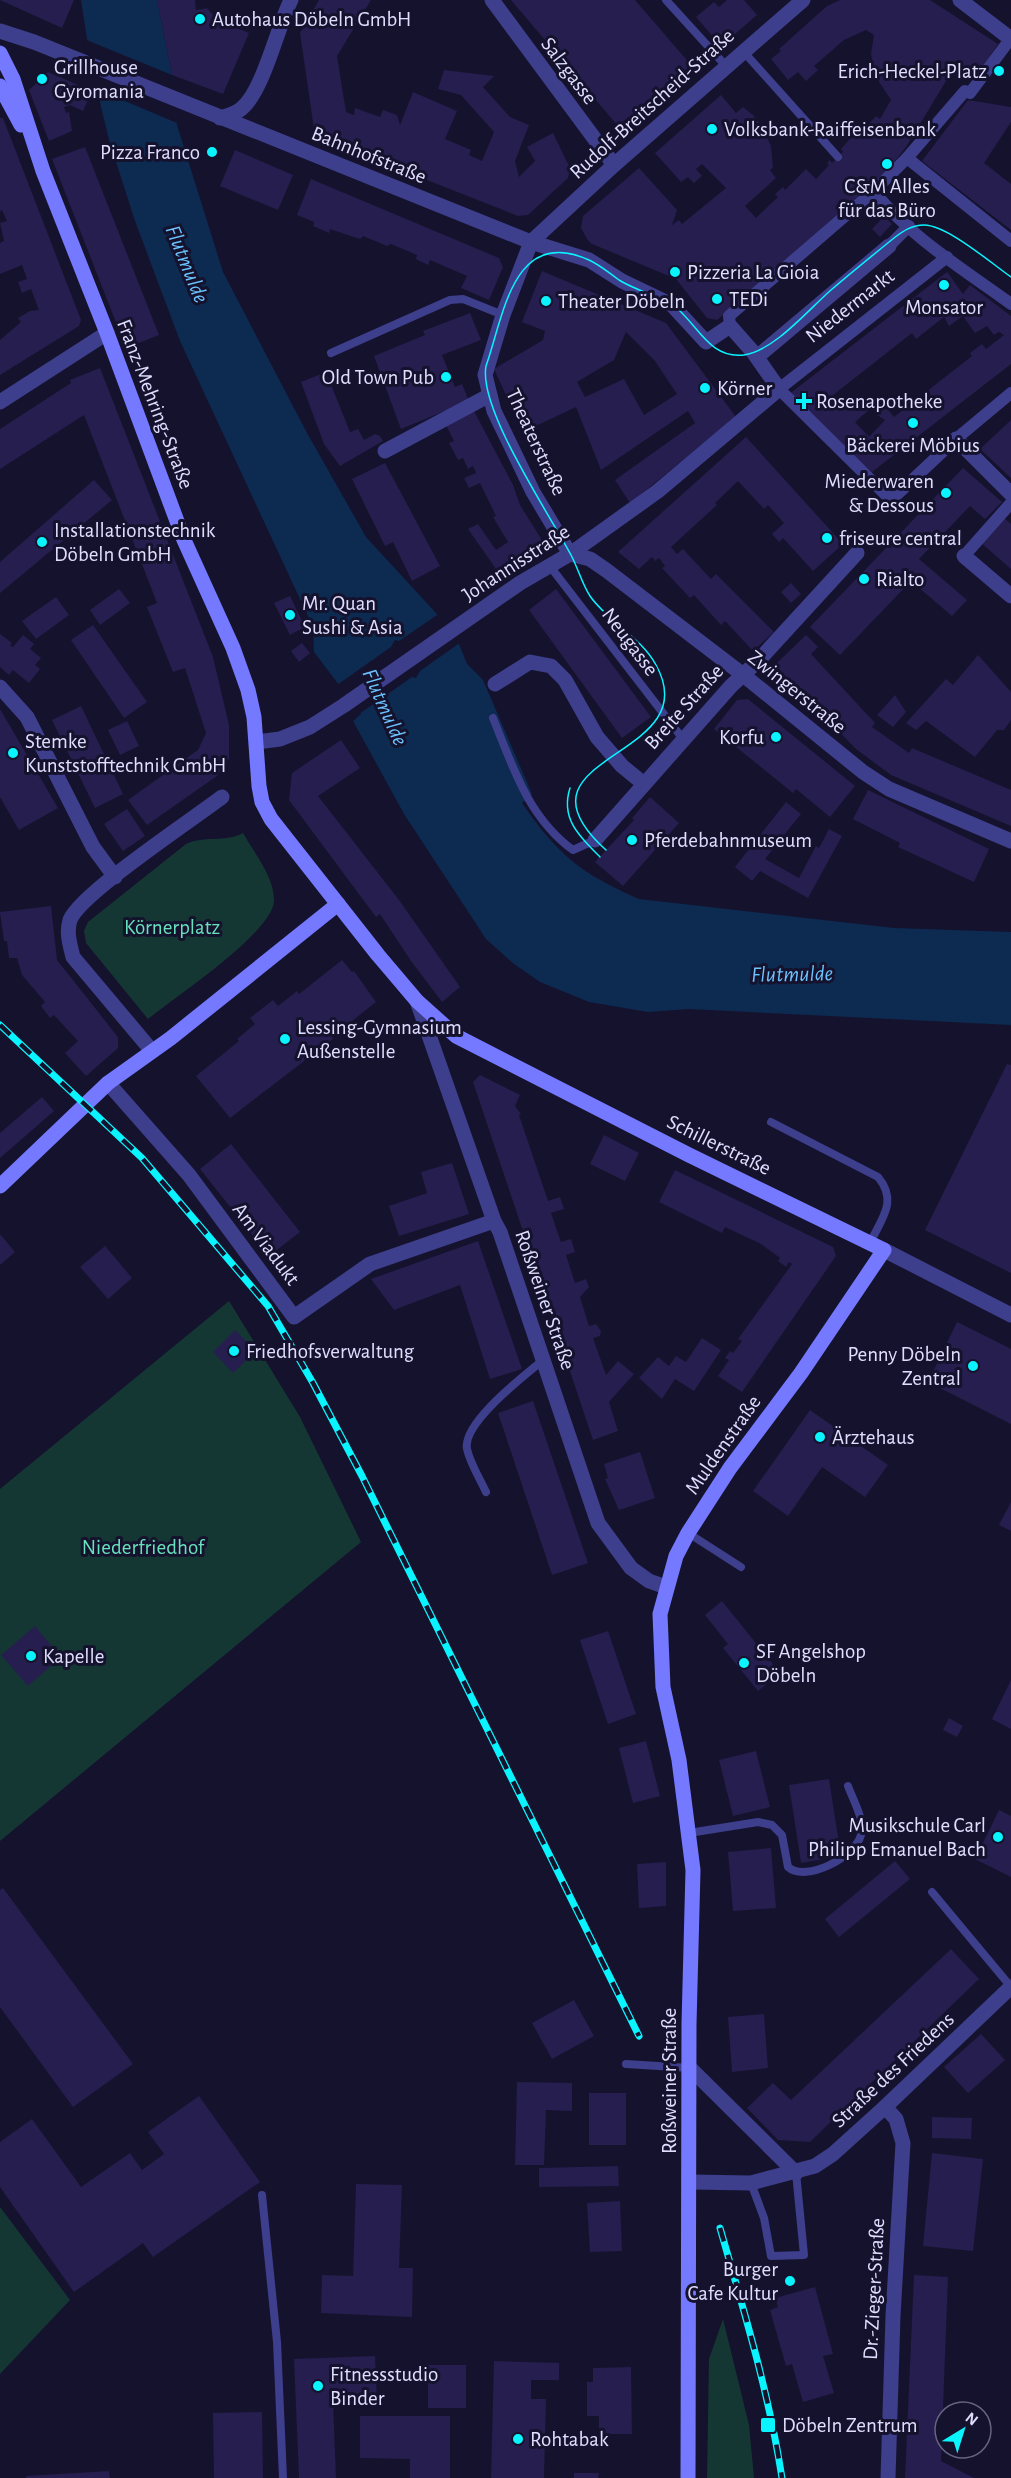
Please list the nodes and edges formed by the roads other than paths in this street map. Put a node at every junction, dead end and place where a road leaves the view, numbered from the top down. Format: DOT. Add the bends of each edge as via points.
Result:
graph roads {
  1 [pos="291,0"];
  2 [pos="492,0"];
  3 [pos="666,0"];
  4 [pos="803,0"];
  5 [pos="960,0"];
  6 [pos="0,31"];
  7 [pos="1011,39"];
  8 [pos="743,51"];
  9 [pos="0,53"];
  10 [pos="726,66"];
  11 [pos="0,88"];
  12 [pos="220,118"];
  13 [pos="838,157"];
  14 [pos="907,158"];
  15 [pos="614,165"];
  16 [pos="43,171"];
  17 [pos="874,191"];
  18 [pos="909,226"];
  19 [pos="1011,241"];
  20 [pos="531,242"];
  21 [pos="889,246"];
  22 [pos="947,257"];
  23 [pos="1011,304"];
  24 [pos="503,315"];
  25 [pos="730,326"];
  26 [pos="107,333"];
  27 [pos="331,353"];
  28 [pos="756,357"];
  29 [pos="779,389"];
  30 [pos="1011,393"];
  31 [pos="490,395"];
  32 [pos="0,402"];
  33 [pos="956,439"];
  34 [pos="385,451"];
  35 [pos="1011,494"];
  36 [pos="1011,503"];
  37 [pos="857,553"];
  38 [pos="570,554"];
  39 [pos="964,556"];
  40 [pos="549,565"];
  41 [pos="1011,596"];
  42 [pos="742,674"];
  43 [pos="495,684"];
  44 [pos="0,687"];
  45 [pos="493,718"];
  46 [pos="683,740"];
  47 [pos="257,742"];
  48 [pos="644,784"];
  49 [pos="222,797"];
  50 [pos="595,840"];
  51 [pos="1011,841"];
  52 [pos="115,877"];
  53 [pos="338,904"];
  54 [pos="417,1001"];
  55 [pos="152,1051"];
  56 [pos="108,1083"];
  57 [pos="771,1122"];
  58 [pos="0,1186"];
  59 [pos="494,1221"];
  60 [pos="877,1246"];
  61 [pos="1011,1315"];
  62 [pos="543,1360"];
  63 [pos="486,1492"];
  64 [pos="688,1533"];
  65 [pos="741,1567"];
  66 [pos="666,1587"];
  67 [pos="663,1687"];
  68 [pos="848,1786"];
  69 [pos="689,1833"];
  70 [pos="932,1892"];
  71 [pos="1011,1987"];
  72 [pos="626,2064"];
  73 [pos="690,2068"];
  74 [pos="885,2107"];
  75 [pos="796,2173"];
  76 [pos="690,2182"];
  77 [pos="751,2182"];
  78 [pos="262,2195"];
  79 [pos="283,2478"];
  80 [pos="688,2478"];
  81 [pos="888,2478"];
  1 -- 12 [label="street" via="258,84 246,104"];
  2 -- 15 [label="street, Salzgasse"];
  3 -- 10 [label="lane"];
  4 -- 8 [label="street, Rudolf-Breitscheid-Straße"];
  5 -- 7 [label="street"];
  6 -- 12 [label="street, Bahnhofstraße"];
  7 -- 14 [label="street" via="970,93 965,91"];
  8 -- 10 [label="street, Rudolf-Breitscheid-Straße"];
  8 -- 13 [label="lane"];
  9 -- 16 [label="main road, Franz-Mehring-Straße" via="13,79"];
  10 -- 15 [label="street, Rudolf-Breitscheid-Straße"];
  11 -- 16 [label="main road"];
  12 -- 20 [label="street, Bahnhofstraße"];
  14 -- 17 [label="street"];
  14 -- 19 [label="street"];
  15 -- 20 [label="street, Rudolf-Breitscheid-Straße"];
  16 -- 26 [label="main road, Franz-Mehring-Straße"];
  17 -- 18 [label="street"];
  17 -- 25 [label="street" via="729,316"];
  18 -- 21 [label="street, Niedermarkt"];
  18 -- 22 [label="street"];
  20 -- 24 [label="street, Theaterstraße"];
  20 -- 25 [label="street, Bahnhofstraße" via="589,260 625,283 672,305 706,342"];
  21 -- 28 [label="street"];
  22 -- 23 [label="street"];
  22 -- 29 [label="street, Niedermarkt"];
  24 -- 27 [label="lane" via="463,299 450,300"];
  24 -- 31 [label="street, Theaterstraße" via="485,371"];
  25 -- 28 [label="street"];
  26 -- 32 [label="street"];
  26 -- 47 [label="main road, Franz-Mehring-Straße" via="184,540 244,679"];
  28 -- 29 [label="street"];
  29 -- 33 [label="street" via="891,500"];
  29 -- 38 [label="street, Johannisstraße" via="658,491"];
  30 -- 33 [label="street"];
  31 -- 34 [label="street"];
  31 -- 38 [label="street, Theaterstraße" via="532,492"];
  33 -- 35 [label="street"];
  36 -- 39 [label="street"];
  37 -- 42 [label="street, Breite Straße"];
  38 -- 40 [label="street, Johannisstraße"];
  38 -- 42 [label="street, Zwingerstraße" via="590,559 606,570"];
  39 -- 41 [label="street"];
  40 -- 46 [label="lane, Neugasse"];
  40 -- 47 [label="street, Johannisstraße" via="310,727 280,740"];
  42 -- 46 [label="street, Breite Straße"];
  42 -- 51 [label="street, Zwingerstraße" via="889,789"];
  43 -- 48 [label="street" via="530,662 551,666 565,680 597,737"];
  44 -- 52 [label="street" via="27,717 93,847"];
  45 -- 50 [label="lane" via="526,799 557,838 573,850"];
  46 -- 48 [label="street, Breite Straße"];
  47 -- 53 [label="main road, Franz-Mehring-Straße" via="262,802"];
  48 -- 50 [label="street, Breite Straße"];
  49 -- 52 [label="street"];
  52 -- 55 [label="street" via="79,907 70,921 68,937 73,957"];
  53 -- 54 [label="main road"];
  53 -- 55 [label="main road"];
  54 -- 59 [label="street, Roßweiner Straße"];
  54 -- 60 [label="main road, Schillerstraße" via="456,1036 481,1051"];
  55 -- 56 [label="main road"];
  56 -- 58 [label="main road"];
  56 -- 59 [label="street, Am Viadukt" via="189,1175 294,1317 370,1264"];
  57 -- 60 [label="lane" via="878,1177 887,1188 889,1200"];
  59 -- 62 [label="street, Roßweiner Straße"];
  60 -- 61 [label="street, Schillerstraße"];
  60 -- 64 [label="main road, Muldenstraße" via="801,1373 730,1468"];
  62 -- 63 [label="lane" via="488,1409 467,1441 467,1450"];
  62 -- 66 [label="street, Roßweiner Straße" via="598,1523 631,1569"];
  64 -- 65 [label="lane"];
  64 -- 66 [label="main road, Muldenstraße"];
  66 -- 67 [label="main road, Muldenstraße" via="660,1614"];
  67 -- 69 [label="main road, Roßweiner Straße"];
  68 -- 69 [label="lane" via="862,1826 861,1836 840,1861 803,1873 788,1867 782,1835 772,1825 758,1822"];
  69 -- 73 [label="main road, Roßweiner Straße" via="693,1870"];
  70 -- 71 [label="lane"];
  71 -- 74 [label="street, Straße des Friedens"];
  72 -- 73 [label="lane"];
  73 -- 75 [label="street"];
  73 -- 76 [label="main road, Roßweiner Straße"];
  74 -- 75 [label="street, Straße des Friedens" via="833,2154"];
  74 -- 81 [label="street, Dr.-Zieger-Straße" via="896,2119 903,2143"];
  75 -- 77 [label="street, Straße des Friedens"];
  75 -- 77 [label="lane" via="804,2255 771,2256 764,2218"];
  76 -- 77 [label="street, Straße des Friedens"];
  76 -- 80 [label="main road, Roßweiner Straße"];
  78 -- 79 [label="lane" via="277,2342"];
}
